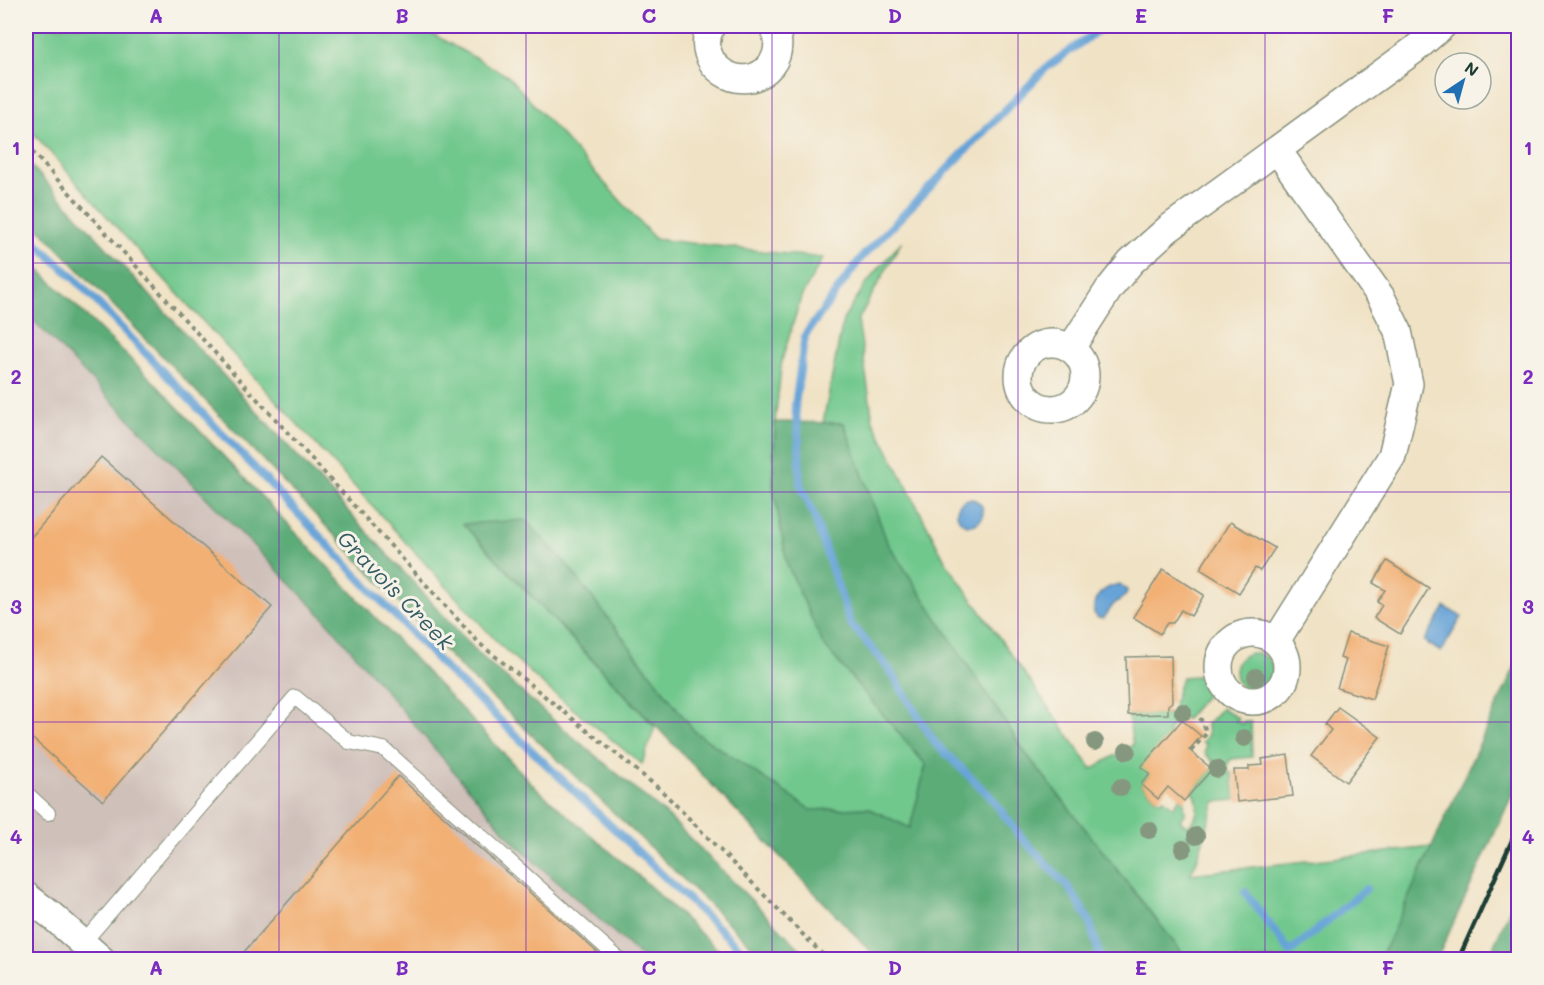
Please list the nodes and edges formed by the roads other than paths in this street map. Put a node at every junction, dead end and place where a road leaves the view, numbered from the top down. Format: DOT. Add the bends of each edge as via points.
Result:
graph roads {
  1 [pos="711,26"];
  2 [pos="774,26"];
  3 [pos="1442,26"];
  4 [pos="1278,151"];
  5 [pos="1071,348"];
  6 [pos="1276,641"];
  7 [pos="26,793"];
  8 [pos="48,813"];
  9 [pos="26,896"];
  10 [pos="93,951"];
  11 [pos="620,960"];
  1 -- 2 [label="street" via="706,43 713,64 731,77 744,79 756,77 774,60 778,43"];
  3 -- 4 [label="street"];
  4 -- 5 [label="street" via="1168,229 1131,262"];
  4 -- 6 [label="street" via="1381,297 1398,331 1409,384 1392,456"];
  7 -- 8 [label="lane"];
  9 -- 10 [label="street"];
  10 -- 11 [label="lane" via="295,697 348,742 384,749"];
}
